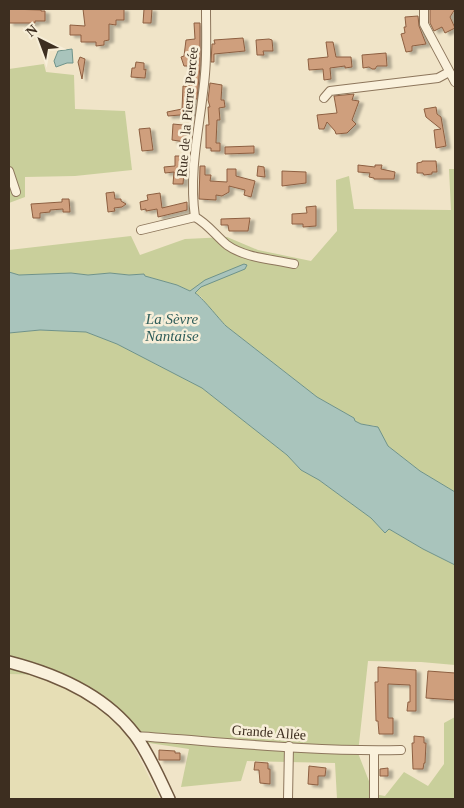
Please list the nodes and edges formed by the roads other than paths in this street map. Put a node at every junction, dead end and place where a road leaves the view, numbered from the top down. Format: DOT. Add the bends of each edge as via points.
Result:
graph roads {
  1 [pos="206,9"];
  2 [pos="424,9"];
  3 [pos="449,72"];
  4 [pos="455,82"];
  5 [pos="324,98"];
  6 [pos="9,171"];
  7 [pos="16,192"];
  8 [pos="195,217"];
  9 [pos="141,230"];
  10 [pos="294,264"];
  11 [pos="9,662"];
  12 [pos="136,736"];
  13 [pos="289,746"];
  14 [pos="401,750"];
  15 [pos="374,751"];
  16 [pos="169,799"];
  17 [pos="288,799"];
  18 [pos="374,799"];
  1 -- 8 [label="street, Rue de la Pierre Percée" via="205,73 194,162"];
  2 -- 3 [label="street" via="424,24"];
  3 -- 4 [label="street"];
  3 -- 5 [label="street" via="438,78 330,90"];
  6 -- 7 [label="street"];
  8 -- 9 [label="street"];
  8 -- 10 [label="street" via="205,222 229,246 244,253"];
  11 -- 12 [label="street" via="55,677 93,696"];
  12 -- 13 [label="street, Grande Allée"];
  12 -- 16 [label="street"];
  13 -- 15 [label="street, Grande Allée"];
  13 -- 17 [label="street"];
  14 -- 15 [label="street, Grande Allée"];
  15 -- 18 [label="street"];
}
